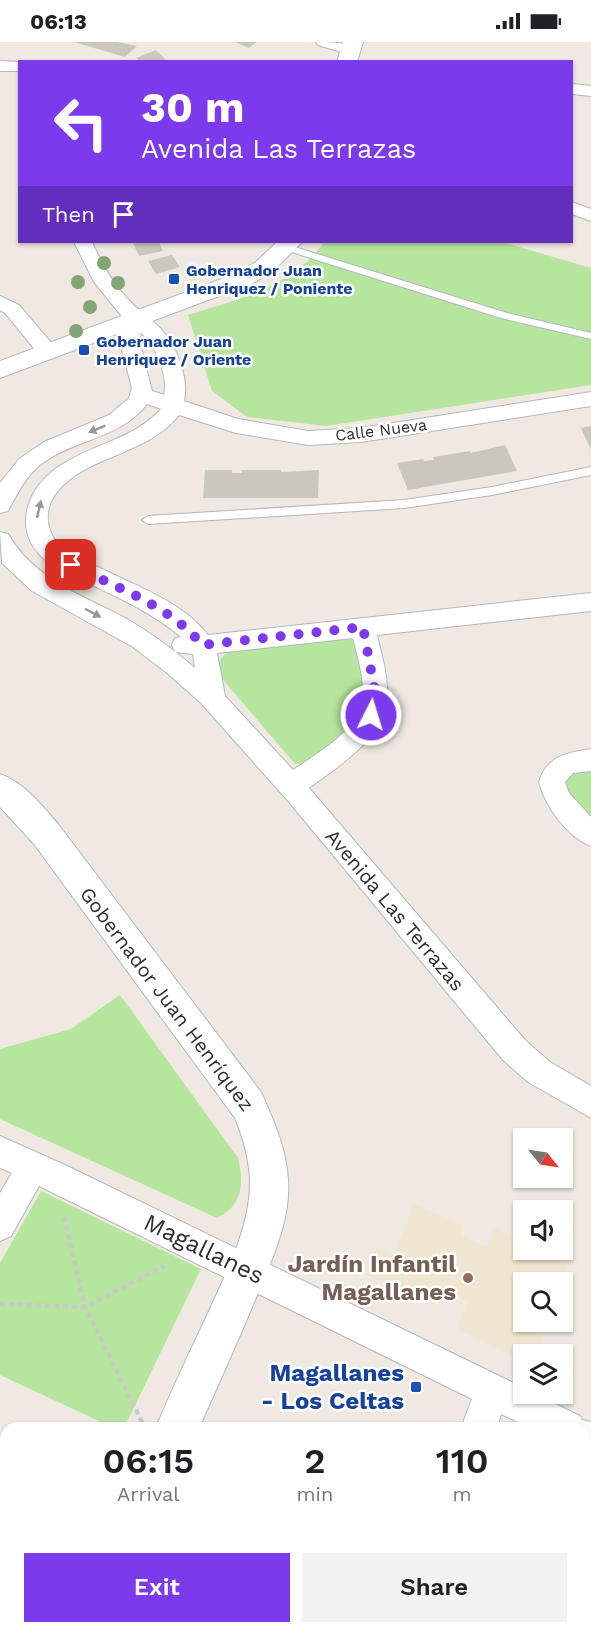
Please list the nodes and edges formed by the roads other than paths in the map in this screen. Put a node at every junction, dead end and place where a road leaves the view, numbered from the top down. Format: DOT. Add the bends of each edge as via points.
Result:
graph roads {
  1 [pos="324,42"];
  2 [pos="350,51"];
  3 [pos="0,66"];
  4 [pos="18,66"];
  5 [pos="573,89"];
  6 [pos="591,91"];
  7 [pos="573,208"];
  8 [pos="591,215"];
  9 [pos="85,243"];
  10 [pos="287,244"];
  11 [pos="0,302"];
  12 [pos="134,318"];
  13 [pos="591,336"];
  14 [pos="47,351"];
  15 [pos="0,370"];
  16 [pos="142,395"];
  17 [pos="591,399"];
  18 [pos="173,405"];
  19 [pos="591,471"];
  20 [pos="0,505"];
  21 [pos="148,520"];
  22 [pos="0,540"];
  23 [pos="590,606"];
  24 [pos="363,627"];
  25 [pos="134,635"];
  26 [pos="202,645"];
  27 [pos="213,700"];
  28 [pos="591,760"];
  29 [pos="292,786"];
  30 [pos="0,787"];
  31 [pos="591,834"];
  32 [pos="591,1103"];
  33 [pos="0,1152"];
  34 [pos="43,1171"];
  35 [pos="0,1225"];
  36 [pos="248,1270"];
  37 [pos="492,1391"];
  38 [pos="180,1422"];
  39 [pos="481,1422"];
  40 [pos="556,1422"];
  1 -- 2 [label="street"];
  3 -- 4 [label="street"];
  5 -- 6 [label="street"];
  7 -- 8 [label="street"];
  9 -- 12 [label="street" via="104,281"];
  10 -- 12 [label="street" via="264,267 243,279"];
  10 -- 13 [label="lane" via="505,316"];
  11 -- 14 [label="street" via="12,309"];
  12 -- 14 [label="street"];
  12 -- 16 [label="street" via="129,339"];
  12 -- 18 [label="street" via="158,339 175,382"];
  14 -- 15 [label="street"];
  16 -- 18 [label="street, Calle Nueva"];
  16 -- 20 [label="street, one-way" via="121,418 58,444 27,464"];
  17 -- 18 [label="street, Calle Nueva" via="326,438 257,432"];
  26 -- 18 [label="street, one-way" via="160,610 57,557 47,548 37,525 39,502 60,475 151,430"];
  19 -- 21 [label="lane" via="404,504"];
  22 -- 25 [label="street, Avenida Las Terrazas, one-way" via="13,563 26,574"];
  23 -- 24 [label="street, Avenida Las Terrazas"];
  24 -- 26 [label="street, Avenida Las Terrazas"];
  24 -- 29 [label="street" via="375,692 371,715 356,736"];
  25 -- 26 [label="street, Avenida Las Terrazas" via="166,644"];
  25 -- 27 [label="street, Avenida Las Terrazas"];
  26 -- 27 [label="street"];
  27 -- 29 [label="street, Avenida Las Terrazas"];
  28 -- 31 [label="street" via="563,765 551,784 558,798"];
  29 -- 32 [label="street, Avenida Las Terrazas" via="514,1050 539,1072"];
  30 -- 36 [label="street, Gobernador Juan Henríquez" via="46,834 248,1105 259,1126 270,1176 268,1205 259,1246"];
  33 -- 34 [label="street, Magallanes"];
  34 -- 35 [label="street"];
  34 -- 36 [label="street, Magallanes"];
  36 -- 37 [label="street, Magallanes"];
  36 -- 38 [label="street, Gobernador Juan Henríquez"];
  37 -- 39 [label="street"];
  37 -- 40 [label="street, Magallanes"];
}
